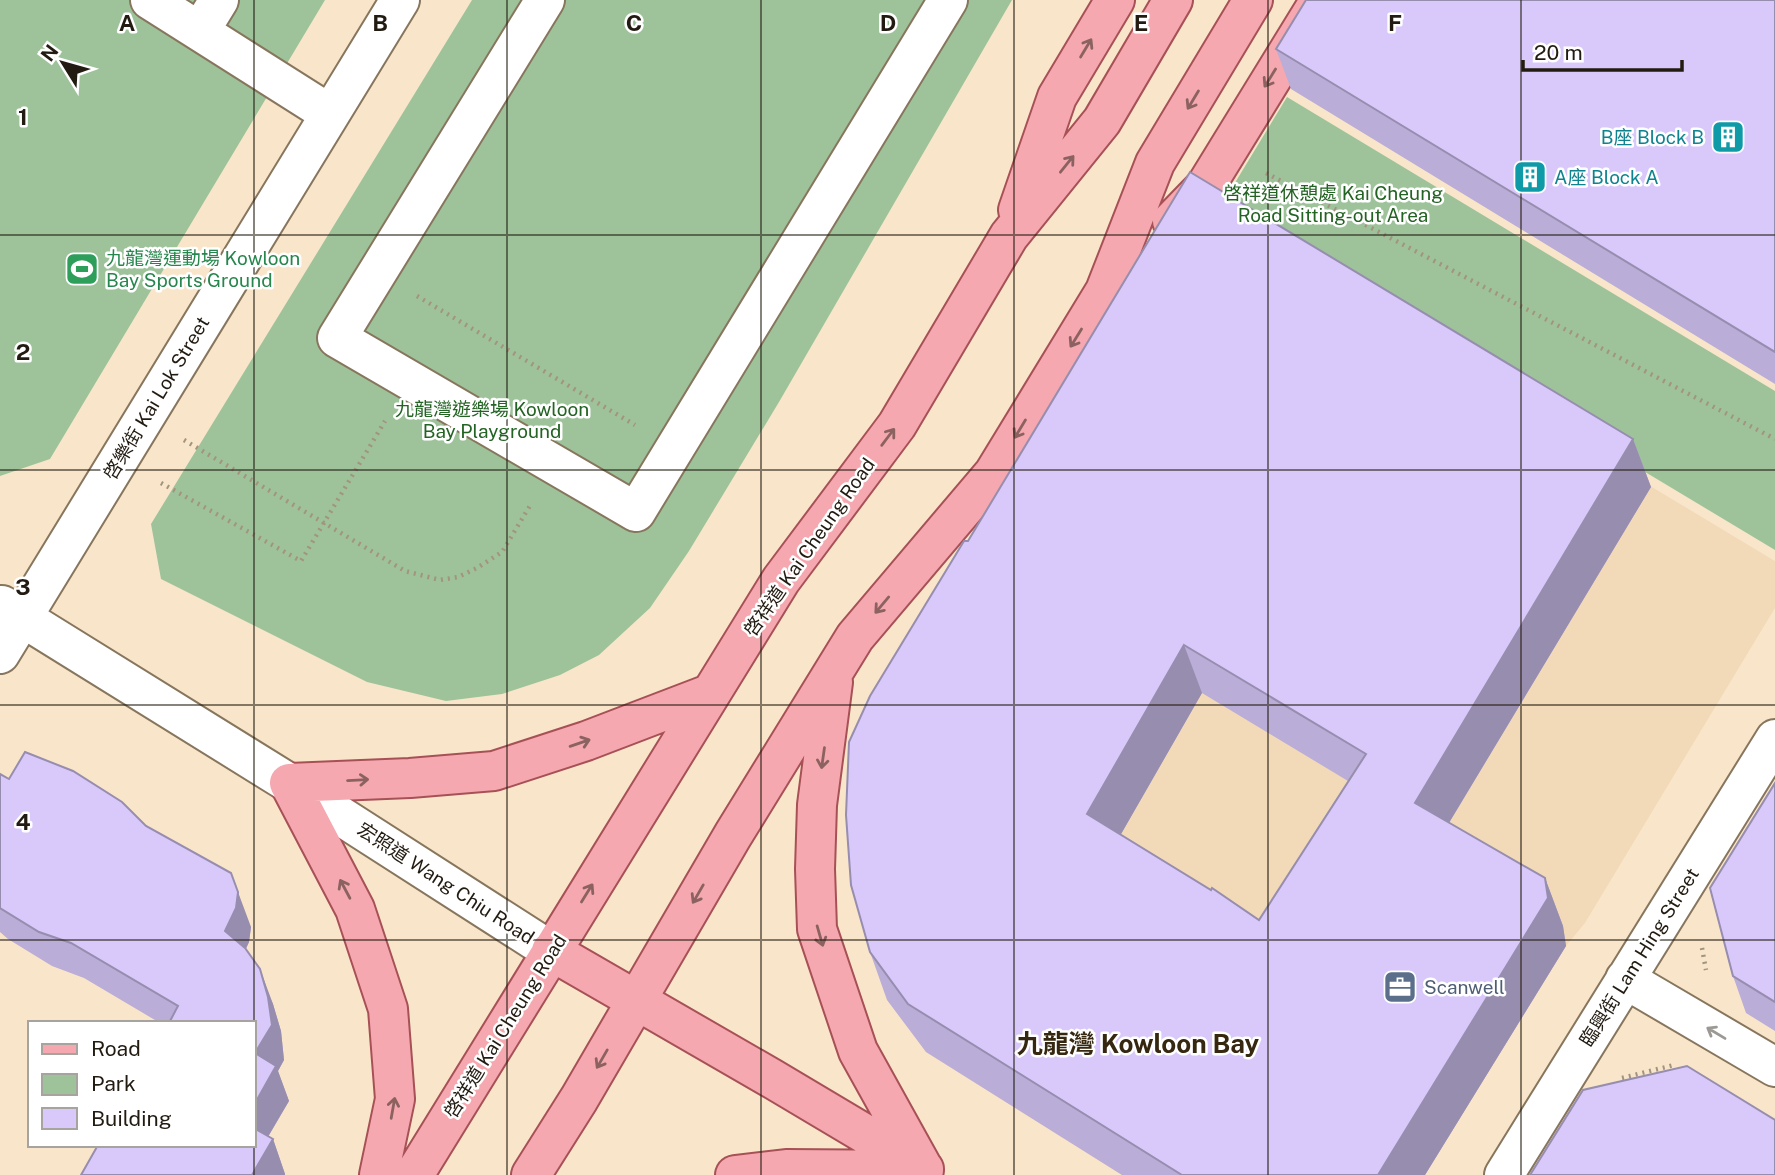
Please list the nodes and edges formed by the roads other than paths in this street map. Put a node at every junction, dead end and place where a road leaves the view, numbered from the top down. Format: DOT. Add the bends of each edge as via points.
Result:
graph roads {
  1 [pos="150,0"];
  2 [pos="400,0"];
  3 [pos="545,0"];
  4 [pos="948,0"];
  5 [pos="1115,0"];
  6 [pos="1173,0"];
  7 [pos="1253,0"];
  8 [pos="1320,0"];
  9 [pos="209,15"];
  10 [pos="330,114"];
  11 [pos="1009,236"];
  12 [pos="1105,291"];
  13 [pos="11,611"];
  14 [pos="0,654"];
  15 [pos="836,667"];
  16 [pos="709,694"];
  17 [pos="1775,738"];
  18 [pos="289,783"];
  19 [pos="551,951"];
  20 [pos="1625,979"];
  21 [pos="636,1000"];
  22 [pos="1775,1067"];
  23 [pos="929,1172"];
  24 [pos="379,1175"];
  25 [pos="414,1175"];
  26 [pos="531,1175"];
  27 [pos="735,1175"];
  28 [pos="1504,1175"];
  1 -- 9 [label="street"];
  2 -- 10 [label="street, 啓樂街 Kai Lok Street"];
  3 -- 4 [label="street" via="337,338 636,512"];
  11 -- 5 [label="main road, one-way" via="1057,97"];
  11 -- 6 [label="main road, 啓祥道 Kai Cheung Road, one-way" via="1102,121"];
  7 -- 12 [label="main road, one-way" via="1155,163"];
  8 -- 12 [label="main road, one-way" via="1205,187"];
  9 -- 10 [label="street"];
  10 -- 13 [label="street, 啓樂街 Kai Lok Street"];
  16 -- 11 [label="main road, 啓祥道 Kai Cheung Road, one-way" via="781,580 897,425"];
  12 -- 15 [label="main road, one-way" via="994,473 855,637"];
  13 -- 14 [label="street, 啓樂街 Kai Lok Street"];
  13 -- 18 [label="street, 宏照道 Wang Chiu Road"];
  15 -- 21 [label="main road, one-way"];
  15 -- 23 [label="main road, one-way" via="817,805 817,929 858,1051"];
  18 -- 16 [label="main road, one-way" via="494,771"];
  19 -- 16 [label="main road, 啓祥道 Kai Cheung Road, one-way"];
  17 -- 20 [label="street, 臨興街 Lam Hing Street"];
  18 -- 19 [label="street, 宏照道 Wang Chiu Road"];
  24 -- 18 [label="main road, one-way" via="395,1099 388,1009 355,909"];
  19 -- 21 [label="main road, 宏照道 Wang Chiu Road"];
  19 -- 25 [label="main road, 啓祥道 Kai Cheung Road"];
  22 -- 20 [label="street, one-way"];
  20 -- 28 [label="street, 臨興街 Lam Hing Street"];
  21 -- 23 [label="main road, 宏照道 Wang Chiu Road"];
  21 -- 26 [label="main road, one-way"];
  23 -- 27 [label="main road" via="786,1169"];
}
